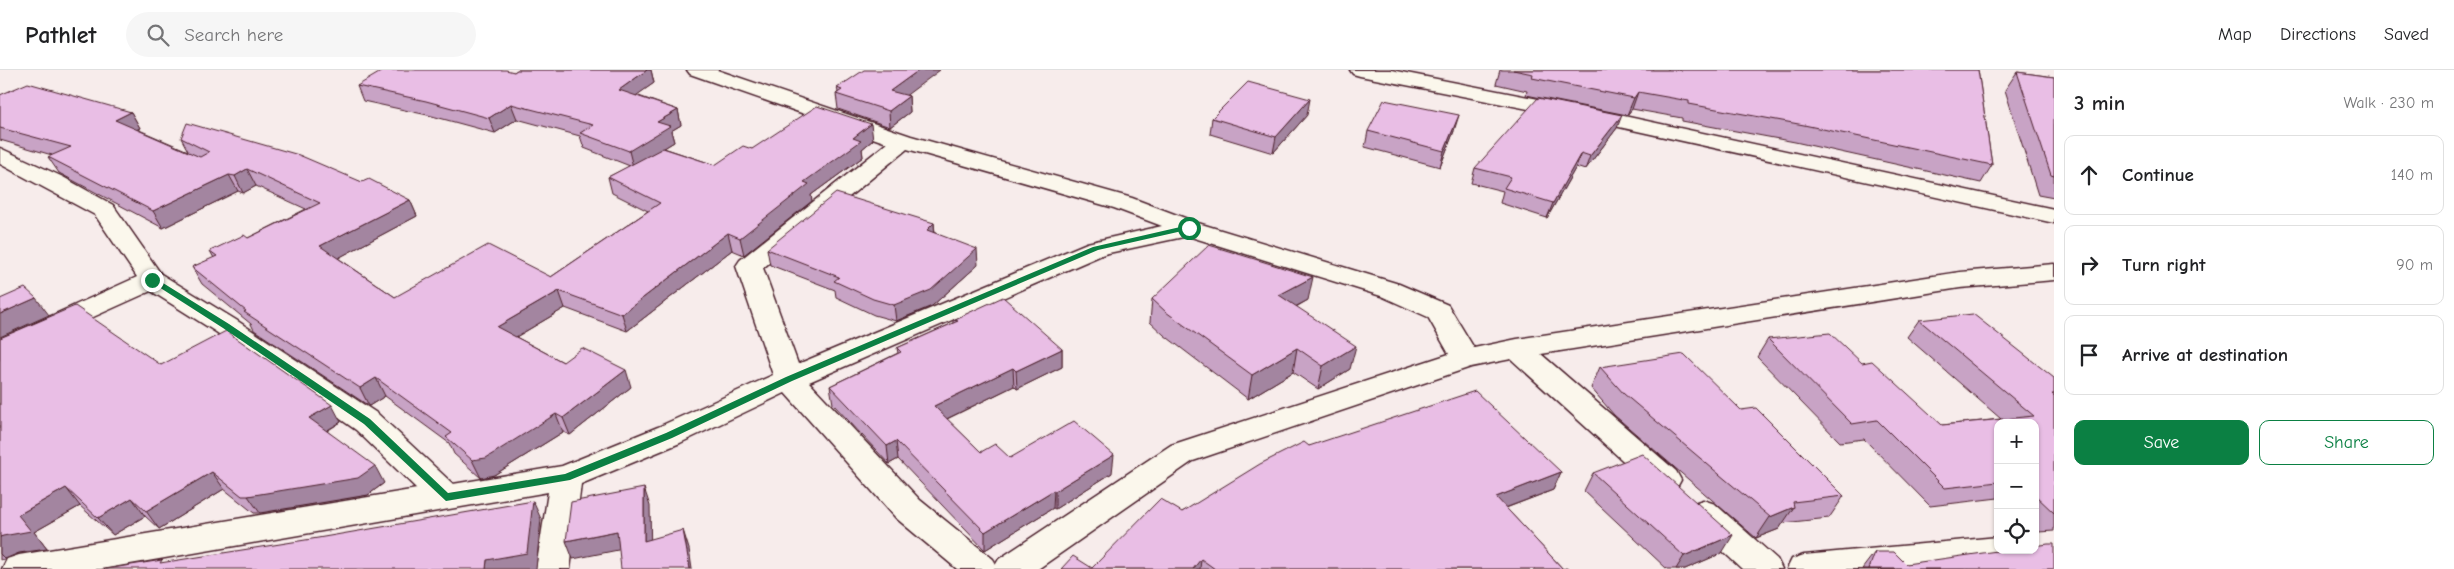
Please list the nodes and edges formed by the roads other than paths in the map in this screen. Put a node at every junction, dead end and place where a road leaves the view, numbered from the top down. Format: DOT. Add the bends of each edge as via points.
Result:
graph roads {
  1 [pos="697,70"];
  2 [pos="1360,70"];
  3 [pos="903,141"];
  4 [pos="0,154"];
  5 [pos="2054,216"];
  6 [pos="1189,228"];
  7 [pos="2054,272"];
  8 [pos="152,280"];
  9 [pos="1517,348"];
  10 [pos="0,350"];
  11 [pos="1466,359"];
  12 [pos="789,379"];
  13 [pos="566,477"];
  14 [pos="446,497"];
  15 [pos="1994,552"];
  16 [pos="19,569"];
  17 [pos="552,569"];
  18 [pos="981,569"];
  19 [pos="1011,569"];
  20 [pos="1765,569"];
  21 [pos="1804,569"];
  1 -- 3 [label="street"];
  2 -- 5 [label="street" via="1610,119"];
  3 -- 6 [label="street" via="1123,203"];
  3 -- 12 [label="street" via="749,266"];
  4 -- 8 [label="street" via="104,210"];
  6 -- 11 [label="street" via="1390,290 1438,311"];
  6 -- 12 [label="street" via="1096,248"];
  7 -- 9 [label="street" via="1960,280"];
  8 -- 10 [label="street"];
  8 -- 14 [label="street" via="367,422"];
  9 -- 11 [label="street"];
  9 -- 20 [label="street"];
  11 -- 19 [label="street" via="1182,453"];
  12 -- 13 [label="street" via="669,435"];
  12 -- 18 [label="street" via="908,509"];
  13 -- 14 [label="street"];
  13 -- 17 [label="street"];
  14 -- 16 [label="street"];
  15 -- 21 [label="street"];
}
